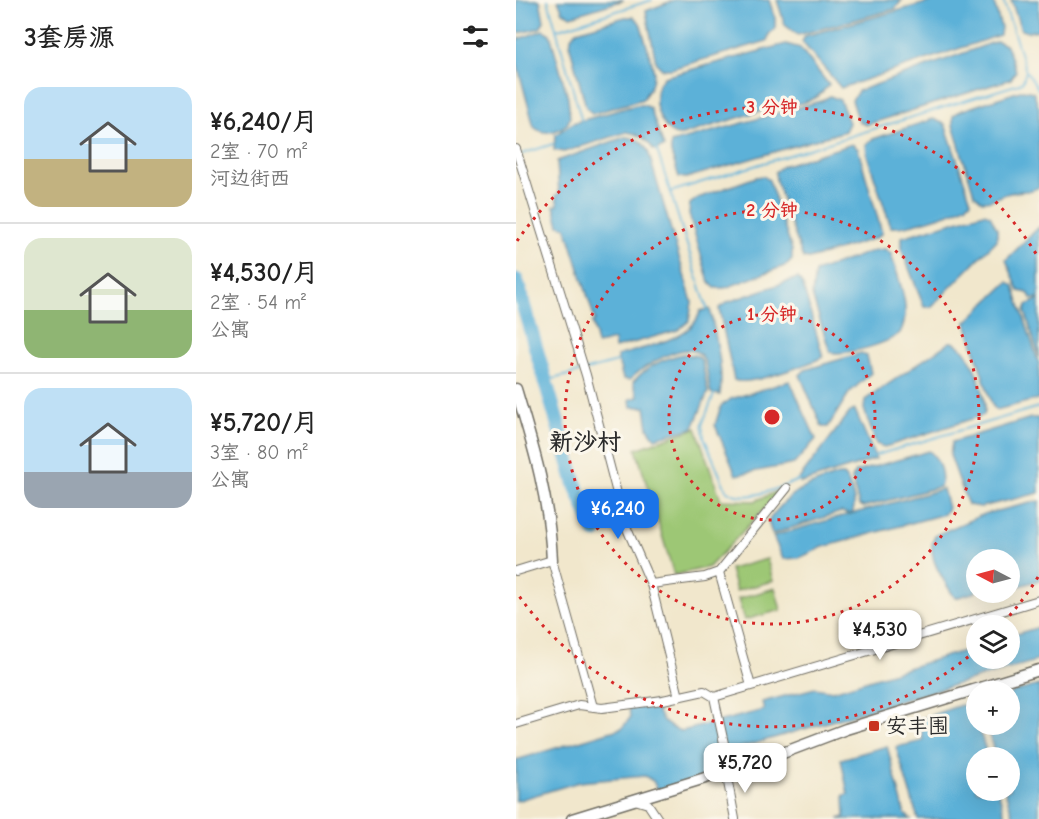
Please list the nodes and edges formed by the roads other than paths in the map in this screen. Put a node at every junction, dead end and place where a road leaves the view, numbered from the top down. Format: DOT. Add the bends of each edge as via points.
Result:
graph roads {
  1 [pos="516,150"];
  2 [pos="516,389"];
  3 [pos="787,488"];
  4 [pos="552,560"];
  5 [pos="516,572"];
  6 [pos="719,572"];
  7 [pos="651,584"];
  8 [pos="1039,600"];
  9 [pos="1039,670"];
  10 [pos="751,686"];
  11 [pos="679,697"];
  12 [pos="714,697"];
  13 [pos="593,707"];
  14 [pos="516,723"];
  15 [pos="728,772"];
  16 [pos="634,800"];
  17 [pos="572,819"];
  18 [pos="658,819"];
  19 [pos="735,819"];
  1 -- 7 [label="street" via="584,366 625,524"];
  2 -- 4 [label="street" via="550,516"];
  3 -- 6 [label="street"];
  4 -- 5 [label="street"];
  4 -- 13 [label="street"];
  6 -- 7 [label="street"];
  6 -- 10 [label="street"];
  7 -- 11 [label="street"];
  8 -- 10 [label="street"];
  9 -- 15 [label="street" via="846,729"];
  10 -- 12 [label="street"];
  11 -- 12 [label="street" via="704,691"];
  11 -- 13 [label="street"];
  12 -- 15 [label="street"];
  13 -- 14 [label="street" via="579,705"];
  15 -- 16 [label="street"];
  15 -- 19 [label="street"];
  16 -- 17 [label="street"];
  16 -- 18 [label="street" via="648,804"];
}
